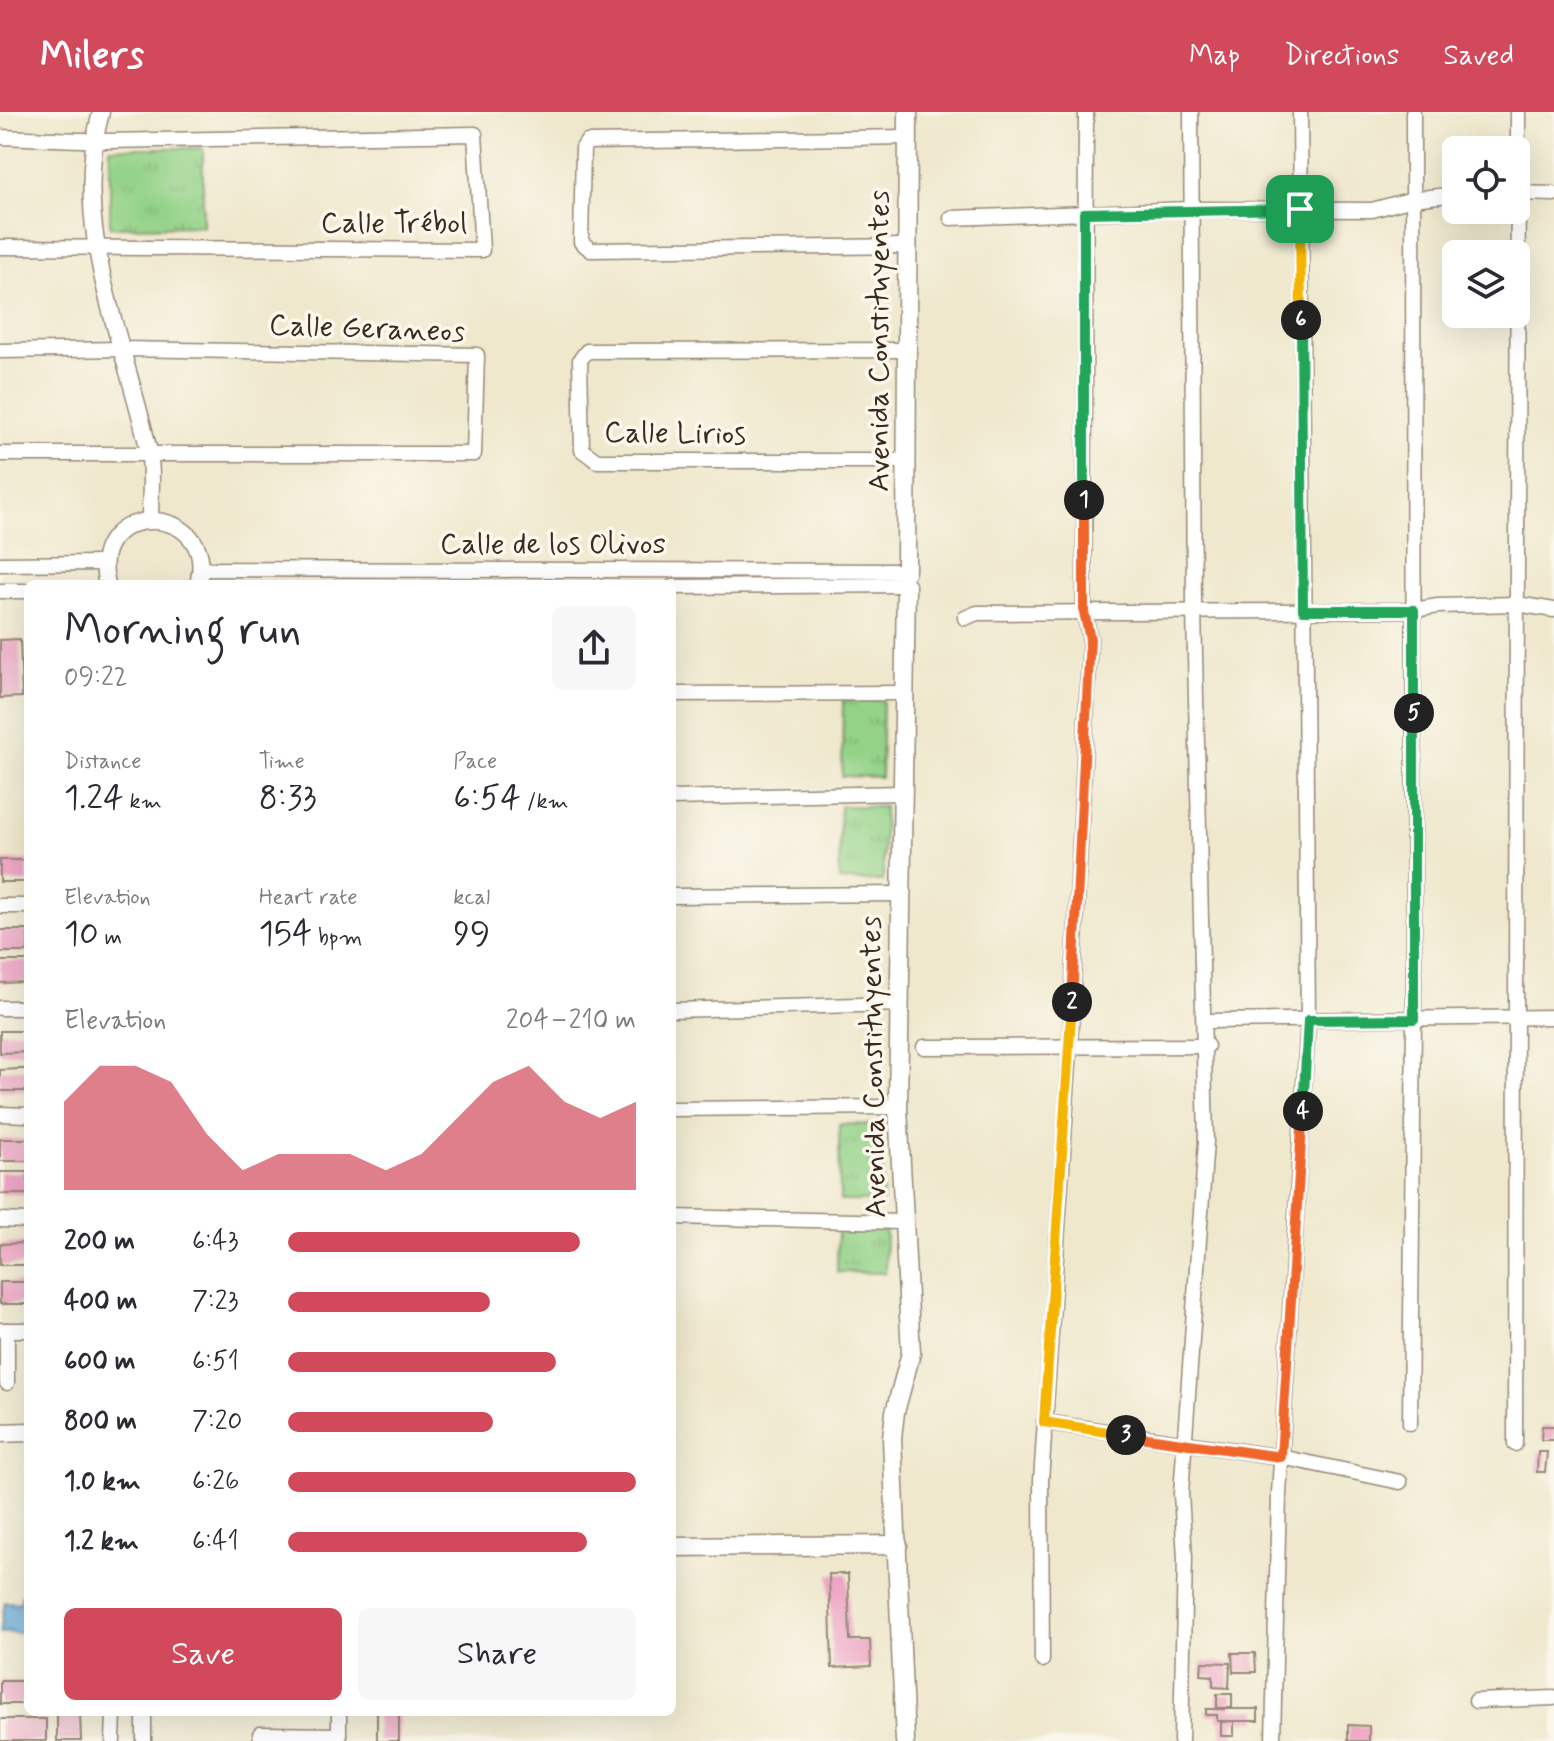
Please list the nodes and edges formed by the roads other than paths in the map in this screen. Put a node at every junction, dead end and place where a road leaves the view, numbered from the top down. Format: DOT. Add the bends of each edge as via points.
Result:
graph roads {
  1 [pos="101,112"];
  2 [pos="908,112"];
  3 [pos="1086,112"];
  4 [pos="1191,112"];
  5 [pos="1300,112"];
  6 [pos="1413,112"];
  7 [pos="1518,112"];
  8 [pos="1518,136"];
  9 [pos="0,137"];
  10 [pos="908,137"];
  11 [pos="94,140"];
  12 [pos="1530,193"];
  13 [pos="1554,194"];
  14 [pos="1442,196"];
  15 [pos="1413,199"];
  16 [pos="1192,209"];
  17 [pos="1300,209"];
  18 [pos="1084,213"];
  19 [pos="951,218"];
  20 [pos="1517,224"];
  21 [pos="909,246"];
  22 [pos="0,247"];
  23 [pos="96,248"];
  24 [pos="123,349"];
  25 [pos="909,350"];
  26 [pos="0,351"];
  27 [pos="0,454"];
  28 [pos="150,456"];
  29 [pos="907,461"];
  30 [pos="150,519"];
  31 [pos="104,563"];
  32 [pos="0,564"];
  33 [pos="199,577"];
  34 [pos="906,578"];
  35 [pos="106,580"];
  36 [pos="676,587"];
  37 [pos="0,591"];
  38 [pos="24,591"];
  39 [pos="1517,604"];
  40 [pos="1194,610"];
  41 [pos="1303,610"];
  42 [pos="1414,610"];
  43 [pos="1554,610"];
  44 [pos="1084,612"];
  45 [pos="965,618"];
  46 [pos="903,693"];
  47 [pos="676,694"];
  48 [pos="902,793"];
  49 [pos="676,798"];
  50 [pos="901,894"];
  51 [pos="676,896"];
  52 [pos="0,906"];
  53 [pos="24,906"];
  54 [pos="899,1004"];
  55 [pos="0,1008"];
  56 [pos="24,1008"];
  57 [pos="676,1010"];
  58 [pos="1554,1017"];
  59 [pos="1518,1018"];
  60 [pos="1414,1019"];
  61 [pos="1308,1020"];
  62 [pos="1206,1021"];
  63 [pos="1207,1046"];
  64 [pos="924,1047"];
  65 [pos="1070,1047"];
  66 [pos="898,1107"];
  67 [pos="676,1109"];
  68 [pos="0,1114"];
  69 [pos="24,1115"];
  70 [pos="676,1217"];
  71 [pos="0,1220"];
  72 [pos="24,1221"];
  73 [pos="902,1222"];
  74 [pos="4,1330"];
  75 [pos="7,1383"];
  76 [pos="1044,1422"];
  77 [pos="1410,1423"];
  78 [pos="24,1432"];
  79 [pos="0,1433"];
  80 [pos="1183,1443"];
  81 [pos="1515,1444"];
  82 [pos="1281,1457"];
  83 [pos="1400,1482"];
  84 [pos="898,1545"];
  85 [pos="676,1547"];
  86 [pos="1042,1660"];
  87 [pos="1554,1698"];
  88 [pos="1476,1701"];
  89 [pos="114,1716"];
  90 [pos="144,1716"];
  91 [pos="339,1716"];
  92 [pos="260,1734"];
  93 [pos="339,1738"];
  94 [pos="113,1741"];
  95 [pos="144,1741"];
  96 [pos="905,1741"];
  97 [pos="1181,1741"];
  98 [pos="1273,1741"];
  1 -- 11 [label="street"];
  2 -- 10 [label="main road, Avenida Constituyentes"];
  3 -- 18 [label="street"];
  4 -- 16 [label="street"];
  5 -- 17 [label="street"];
  6 -- 15 [label="street"];
  7 -- 8 [label="street"];
  9 -- 11 [label="street"];
  10 -- 21 [label="main road, Avenida Constituyentes"];
  10 -- 21 [label="street" via="587,142 581,242 591,250"];
  11 -- 23 [label="street"];
  11 -- 23 [label="street, Calle Trébol" via="475,134 482,250"];
  12 -- 13 [label="street"];
  14 -- 15 [label="street"];
  15 -- 17 [label="street" via="1372,210"];
  15 -- 42 [label="street"];
  16 -- 17 [label="street"];
  16 -- 18 [label="street"];
  16 -- 40 [label="street"];
  17 -- 41 [label="street"];
  18 -- 19 [label="street"];
  18 -- 44 [label="street"];
  20 -- 39 [label="street"];
  21 -- 25 [label="main road, Avenida Constituyentes"];
  22 -- 23 [label="street"];
  23 -- 24 [label="street"];
  24 -- 26 [label="street"];
  24 -- 28 [label="street"];
  24 -- 28 [label="street, Calle Geraneos" via="477,355 474,454"];
  25 -- 29 [label="main road, Avenida Constituyentes"];
  25 -- 29 [label="street, Calle Lirios" via="587,351 580,360 582,450 597,461"];
  27 -- 28 [label="street"];
  28 -- 30 [label="street"];
  29 -- 34 [label="main road, Avenida Constituyentes"];
  30 -- 31 [label="street" via="120,531"];
  30 -- 33 [label="street" via="176,525 187,534 197,548"];
  31 -- 32 [label="street"];
  31 -- 35 [label="street"];
  33 -- 34 [label="street, Calle de los Olivos"];
  34 -- 36 [label="street, Calle de los Olivos"];
  34 -- 46 [label="main road, Avenida Constituyentes"];
  37 -- 38 [label="street"];
  39 -- 42 [label="street"];
  39 -- 43 [label="street"];
  39 -- 59 [label="street"];
  40 -- 41 [label="street"];
  40 -- 44 [label="street"];
  40 -- 62 [label="street"];
  41 -- 42 [label="street"];
  41 -- 61 [label="street"];
  42 -- 60 [label="street"];
  44 -- 45 [label="street" via="977,613"];
  44 -- 65 [label="street" via="1090,639"];
  46 -- 47 [label="street"];
  46 -- 48 [label="main road, Avenida Constituyentes"];
  48 -- 49 [label="street"];
  48 -- 50 [label="main road, Avenida Constituyentes"];
  50 -- 51 [label="street"];
  50 -- 54 [label="main road, Avenida Constituyentes"];
  52 -- 53 [label="street"];
  54 -- 57 [label="street"];
  54 -- 66 [label="main road, Avenida Constituyentes"];
  55 -- 56 [label="street"];
  58 -- 59 [label="street"];
  59 -- 60 [label="street"];
  59 -- 81 [label="street"];
  60 -- 61 [label="street"];
  60 -- 77 [label="street"];
  61 -- 62 [label="street"];
  61 -- 82 [label="street"];
  62 -- 63 [label="street"];
  63 -- 65 [label="street"];
  63 -- 80 [label="street" via="1206,1141"];
  64 -- 65 [label="street"];
  65 -- 76 [label="street"];
  66 -- 67 [label="street"];
  66 -- 73 [label="main road, Avenida Constituyentes"];
  68 -- 69 [label="street"];
  70 -- 73 [label="street"];
  71 -- 72 [label="street"];
  73 -- 84 [label="main road, Avenida Constituyentes" via="909,1265 911,1353 892,1438"];
  74 -- 75 [label="street"];
  76 -- 80 [label="street"];
  76 -- 86 [label="street"];
  78 -- 79 [label="main road"];
  80 -- 82 [label="street"];
  80 -- 97 [label="street"];
  82 -- 83 [label="street"];
  82 -- 98 [label="street"];
  84 -- 85 [label="main road"];
  84 -- 96 [label="main road, Avenida Constituyentes"];
  87 -- 88 [label="street"];
  89 -- 94 [label="street"];
  90 -- 95 [label="street"];
  91 -- 93 [label="street"];
  92 -- 93 [label="street"];
}
